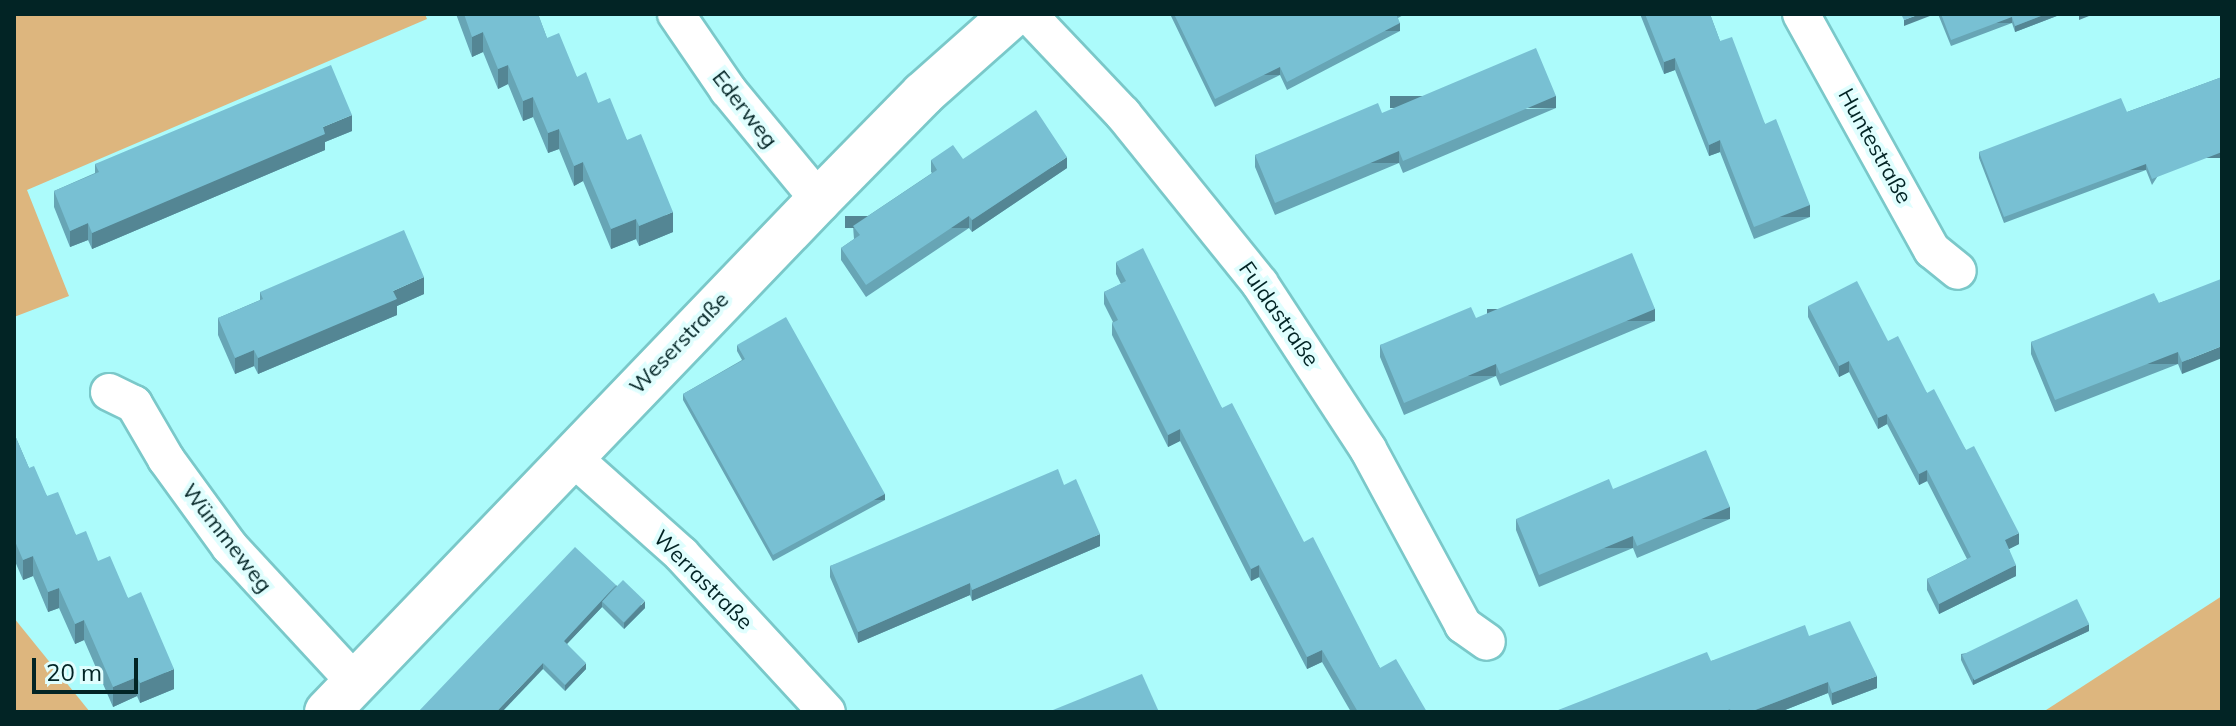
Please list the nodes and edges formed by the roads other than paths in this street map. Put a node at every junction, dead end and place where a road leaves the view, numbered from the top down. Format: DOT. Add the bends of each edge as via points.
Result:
graph roads {
  1 [pos="676,14"];
  2 [pos="1013,14"];
  3 [pos="1028,14"];
  4 [pos="1801,14"];
  5 [pos="819,200"];
  6 [pos="1958,271"];
  7 [pos="109,392"];
  8 [pos="570,455"];
  9 [pos="1487,642"];
  10 [pos="340,697"];
  11 [pos="315,712"];
  12 [pos="827,712"];
  1 -- 5 [label="street, Ederweg" via="728,90"];
  2 -- 5 [label="street, Weserstraße" via="923,94"];
  3 -- 9 [label="street, Fuldastraße" via="1123,114 1260,284 1368,449 1463,625"];
  4 -- 6 [label="street, Huntestraße" via="1932,250"];
  5 -- 8 [label="street, Weserstraße"];
  7 -- 10 [label="street, Wümmeweg" via="134,404 166,459"];
  8 -- 10 [label="street, Weserstraße"];
  8 -- 12 [label="street, Werrastraße" via="681,554"];
  10 -- 11 [label="street, Weserstraße"];
}
